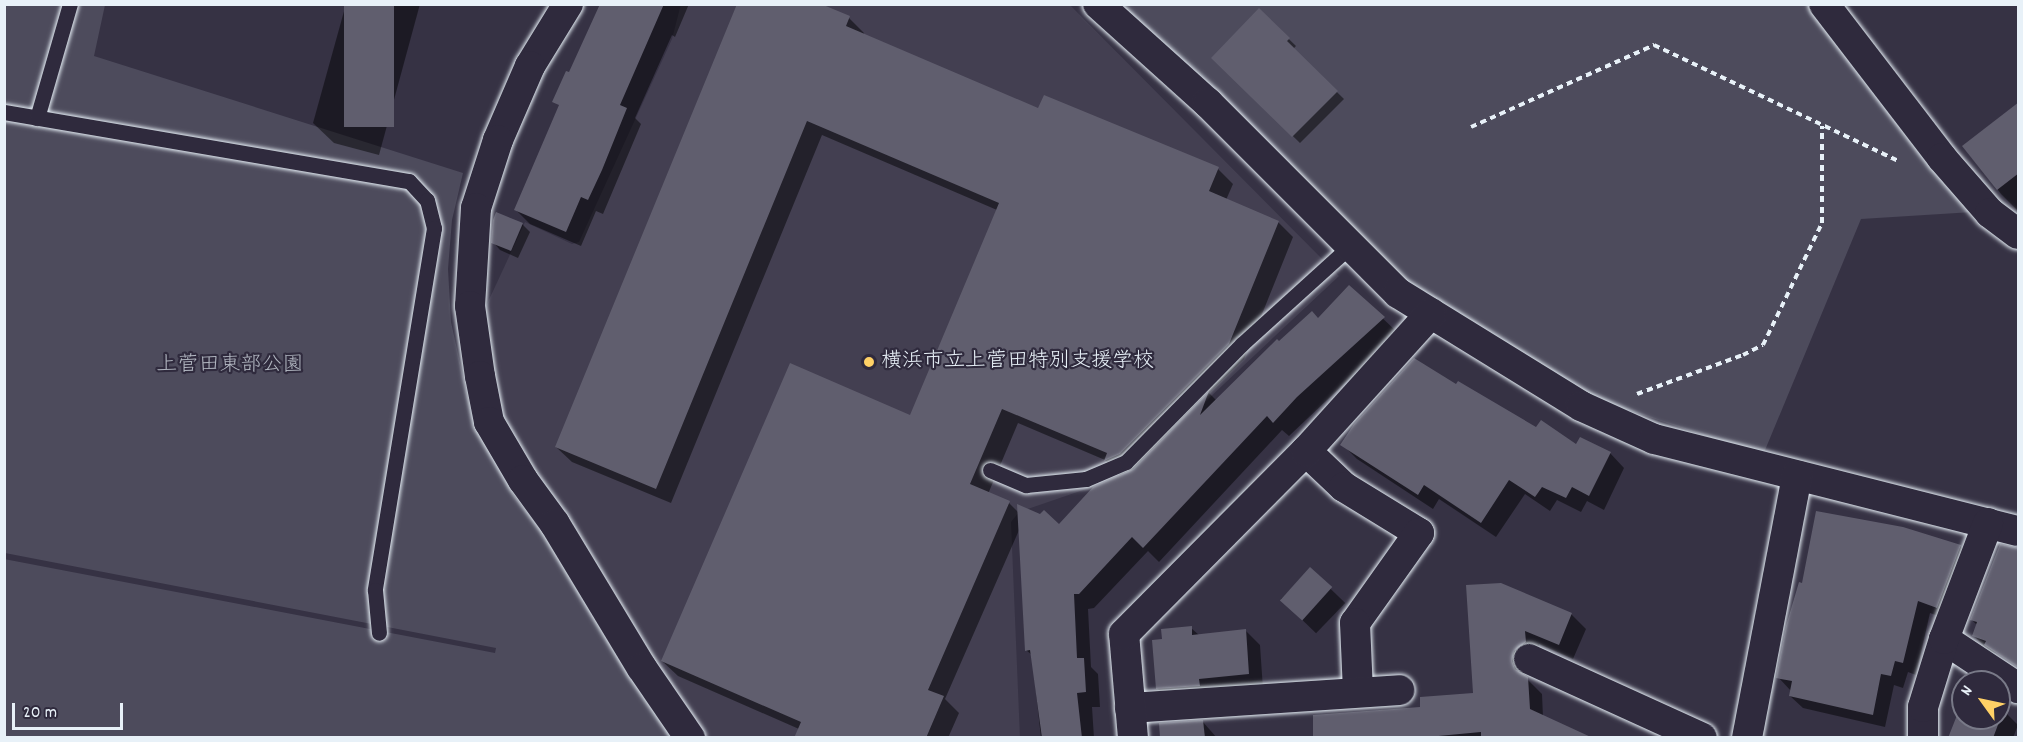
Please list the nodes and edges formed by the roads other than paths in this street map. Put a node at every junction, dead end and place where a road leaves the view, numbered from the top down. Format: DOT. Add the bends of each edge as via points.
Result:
graph roads {
  1 [pos="70,4"];
  2 [pos="568,4"];
  3 [pos="1098,4"];
  4 [pos="1824,4"];
  5 [pos="4,112"];
  6 [pos="37,118"];
  7 [pos="2019,234"];
  8 [pos="1350,246"];
  9 [pos="1431,313"];
  10 [pos="1306,451"];
  11 [pos="990,470"];
  12 [pos="1797,476"];
  13 [pos="1988,523"];
  14 [pos="2019,531"];
  15 [pos="379,633"];
  16 [pos="1944,639"];
  17 [pos="1529,659"];
  18 [pos="2019,688"];
  19 [pos="1399,690"];
  20 [pos="1358,692"];
  21 [pos="1130,708"];
  22 [pos="690,738"];
  23 [pos="1133,738"];
  24 [pos="1702,738"];
  25 [pos="1747,738"];
  26 [pos="1923,738"];
  1 -- 6 [label="lane"];
  2 -- 22 [label="street" via="530,66 498,140 476,208 470,306 480,376 489,422"];
  3 -- 8 [label="street" via="1208,104"];
  4 -- 7 [label="street" via="1949,166 1990,213"];
  5 -- 6 [label="lane"];
  6 -- 15 [label="lane" via="409,182 427,200 434,228 375,590"];
  8 -- 9 [label="street" via="1398,293"];
  8 -- 11 [label="lane" via="1242,344 1126,462 1086,479 1026,485"];
  9 -- 10 [label="street"];
  9 -- 12 [label="street" via="1571,400 1654,439"];
  10 -- 20 [label="street" via="1344,488 1419,533 1355,623"];
  10 -- 21 [label="street" via="1124,634"];
  12 -- 13 [label="street"];
  12 -- 25 [label="street"];
  13 -- 14 [label="street"];
  13 -- 16 [label="street"];
  16 -- 18 [label="street"];
  16 -- 26 [label="street" via="1923,707"];
  17 -- 24 [label="street"];
  19 -- 20 [label="street"];
  20 -- 21 [label="street"];
  21 -- 23 [label="street"];
}
